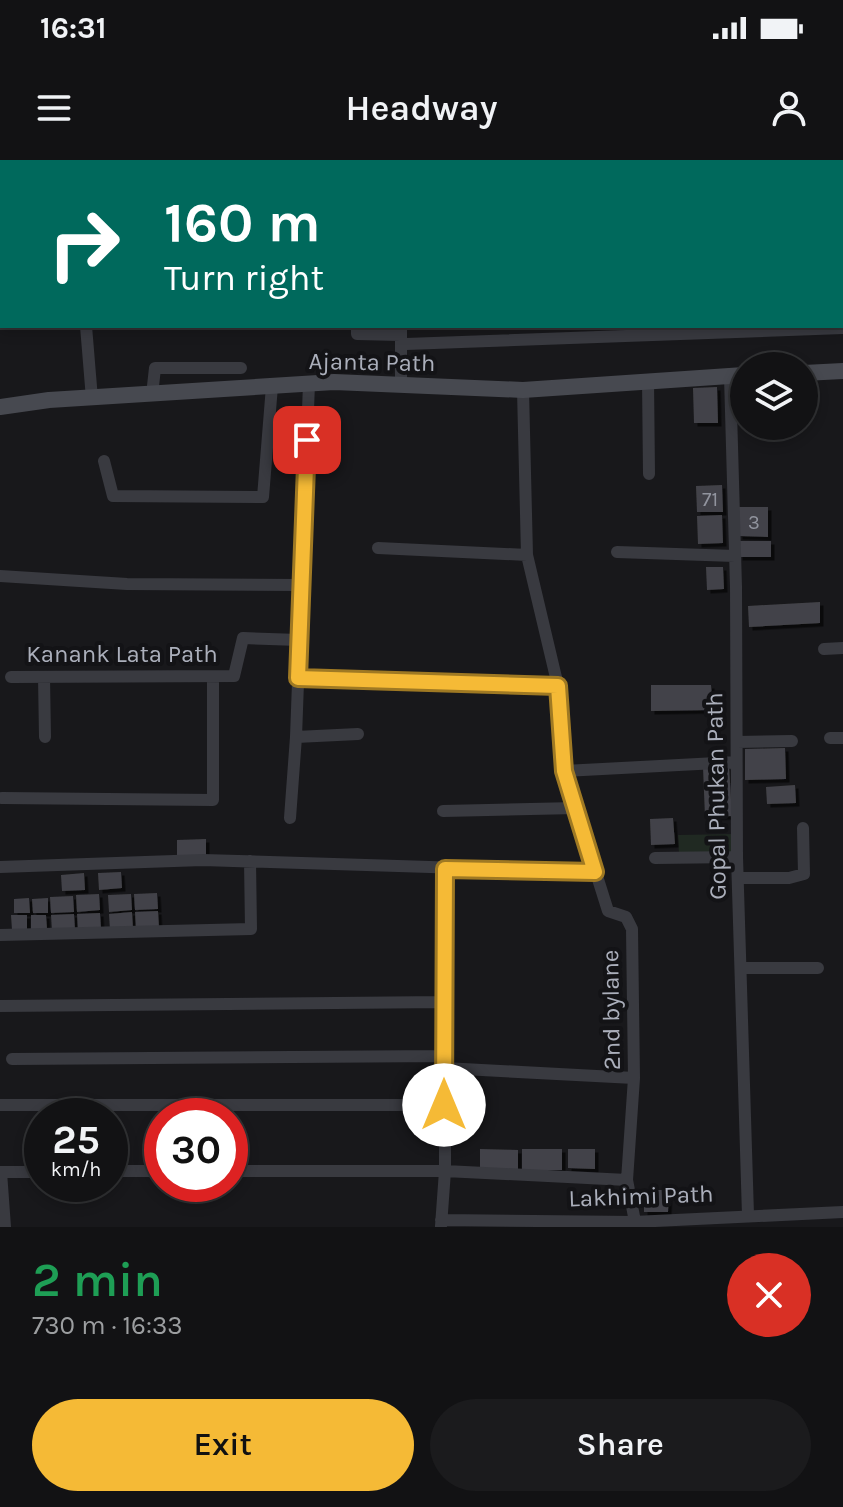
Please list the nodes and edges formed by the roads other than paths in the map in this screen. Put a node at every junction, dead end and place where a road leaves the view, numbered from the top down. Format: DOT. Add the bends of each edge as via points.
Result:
graph roads {
  1 [pos="86,328"];
  2 [pos="357,328"];
  3 [pos="843,328"];
  4 [pos="403,335"];
  5 [pos="241,368"];
  6 [pos="843,371"];
  7 [pos="818,372"];
  8 [pos="730,376"];
  9 [pos="648,380"];
  10 [pos="309,383"];
  11 [pos="401,385"];
  12 [pos="272,386"];
  13 [pos="523,390"];
  14 [pos="152,395"];
  15 [pos="92,399"];
  16 [pos="0,407"];
  17 [pos="736,440"];
  18 [pos="104,461"];
  19 [pos="649,474"];
  20 [pos="378,548"];
  21 [pos="617,552"];
  22 [pos="527,555"];
  23 [pos="735,556"];
  24 [pos="0,576"];
  25 [pos="301,585"];
  26 [pos="299,640"];
  27 [pos="843,648"];
  28 [pos="824,649"];
  29 [pos="11,677"];
  30 [pos="44,677"];
  31 [pos="213,678"];
  32 [pos="298,678"];
  33 [pos="558,686"];
  34 [pos="358,734"];
  35 [pos="45,737"];
  36 [pos="296,737"];
  37 [pos="792,741"];
  38 [pos="737,742"];
  39 [pos="736,762"];
  40 [pos="564,771"];
  41 [pos="2,798"];
  42 [pos="576,808"];
  43 [pos="443,811"];
  44 [pos="290,818"];
  45 [pos="803,828"];
  46 [pos="737,857"];
  47 [pos="655,858"];
  48 [pos="250,861"];
  49 [pos="0,867"];
  50 [pos="445,869"];
  51 [pos="595,872"];
  52 [pos="738,878"];
  53 [pos="0,935"];
  54 [pos="742,968"];
  55 [pos="818,968"];
  56 [pos="444,1002"];
  57 [pos="0,1006"];
  58 [pos="12,1059"];
  59 [pos="444,1062"];
  60 [pos="634,1078"];
  61 [pos="0,1105"];
  62 [pos="444,1105"];
  63 [pos="248,1171"];
  64 [pos="445,1171"];
  65 [pos="1,1172"];
  66 [pos="24,1172"];
  67 [pos="627,1180"];
  68 [pos="841,1212"];
  69 [pos="748,1215"];
  70 [pos="441,1223"];
  71 [pos="546,1224"];
  72 [pos="635,1224"];
  73 [pos="5,1227"];
  74 [pos="837,1227"];
  1 -- 15 [label="street"];
  2 -- 4 [label="street" via="357,334"];
  3 -- 4 [label="street"];
  4 -- 11 [label="street"];
  5 -- 14 [label="street" via="155,368"];
  6 -- 7 [label="street"];
  8 -- 9 [label="street, Ajanta Path"];
  9 -- 13 [label="street, Ajanta Path"];
  9 -- 19 [label="street"];
  10 -- 11 [label="street, Ajanta Path"];
  10 -- 12 [label="street, Ajanta Path"];
  10 -- 25 [label="street"];
  11 -- 13 [label="street, Ajanta Path"];
  12 -- 14 [label="street, Ajanta Path"];
  12 -- 18 [label="street" via="263,497 113,496"];
  13 -- 22 [label="street, 2nd bylane"];
  14 -- 15 [label="street, Ajanta Path"];
  15 -- 16 [label="street, Ajanta Path"];
  17 -- 23 [label="street, Gopal Phukan Path"];
  20 -- 22 [label="street"];
  21 -- 23 [label="street"];
  22 -- 33 [label="street, 2nd bylane"];
  23 -- 38 [label="street, Gopal Phukan Path"];
  24 -- 25 [label="street" via="127,584"];
  25 -- 26 [label="street"];
  26 -- 31 [label="street, Kanank Lata Path" via="243,638 234,676"];
  26 -- 32 [label="street"];
  27 -- 28 [label="street"];
  29 -- 30 [label="street, Kanank Lata Path"];
  30 -- 31 [label="street, Kanank Lata Path"];
  30 -- 35 [label="street"];
  31 -- 41 [label="street" via="213,800"];
  32 -- 33 [label="street"];
  32 -- 36 [label="street"];
  33 -- 40 [label="street, 2nd bylane"];
  34 -- 36 [label="street"];
  36 -- 44 [label="street"];
  37 -- 38 [label="street"];
  38 -- 39 [label="street, Gopal Phukan Path"];
  39 -- 40 [label="street"];
  39 -- 46 [label="street, Gopal Phukan Path"];
  40 -- 42 [label="street, 2nd bylane"];
  42 -- 43 [label="street"];
  42 -- 51 [label="street, 2nd bylane"];
  45 -- 52 [label="street" via="804,874"];
  46 -- 47 [label="street"];
  46 -- 52 [label="street, Gopal Phukan Path"];
  48 -- 49 [label="street"];
  48 -- 50 [label="street"];
  48 -- 53 [label="street" via="251,929"];
  50 -- 51 [label="street"];
  50 -- 56 [label="street"];
  51 -- 60 [label="street, 2nd bylane" via="608,911 626,917 632,929"];
  52 -- 54 [label="street, Gopal Phukan Path"];
  54 -- 55 [label="street"];
  54 -- 69 [label="street, Gopal Phukan Path"];
  56 -- 57 [label="street"];
  56 -- 59 [label="street"];
  58 -- 59 [label="street"];
  59 -- 60 [label="street"];
  59 -- 62 [label="street"];
  60 -- 67 [label="street, 2nd bylane"];
  61 -- 62 [label="street"];
  62 -- 64 [label="street"];
  63 -- 64 [label="street"];
  64 -- 67 [label="street"];
  64 -- 70 [label="street"];
  65 -- 66 [label="street"];
  65 -- 73 [label="street"];
  67 -- 72 [label="street, 2nd bylane"];
  68 -- 69 [label="street, Lakhimi Path"];
  68 -- 74 [label="street"];
  69 -- 72 [label="street, Lakhimi Path"];
  70 -- 71 [label="street, Lakhimi Path"];
  71 -- 72 [label="street, Lakhimi Path"];
}
